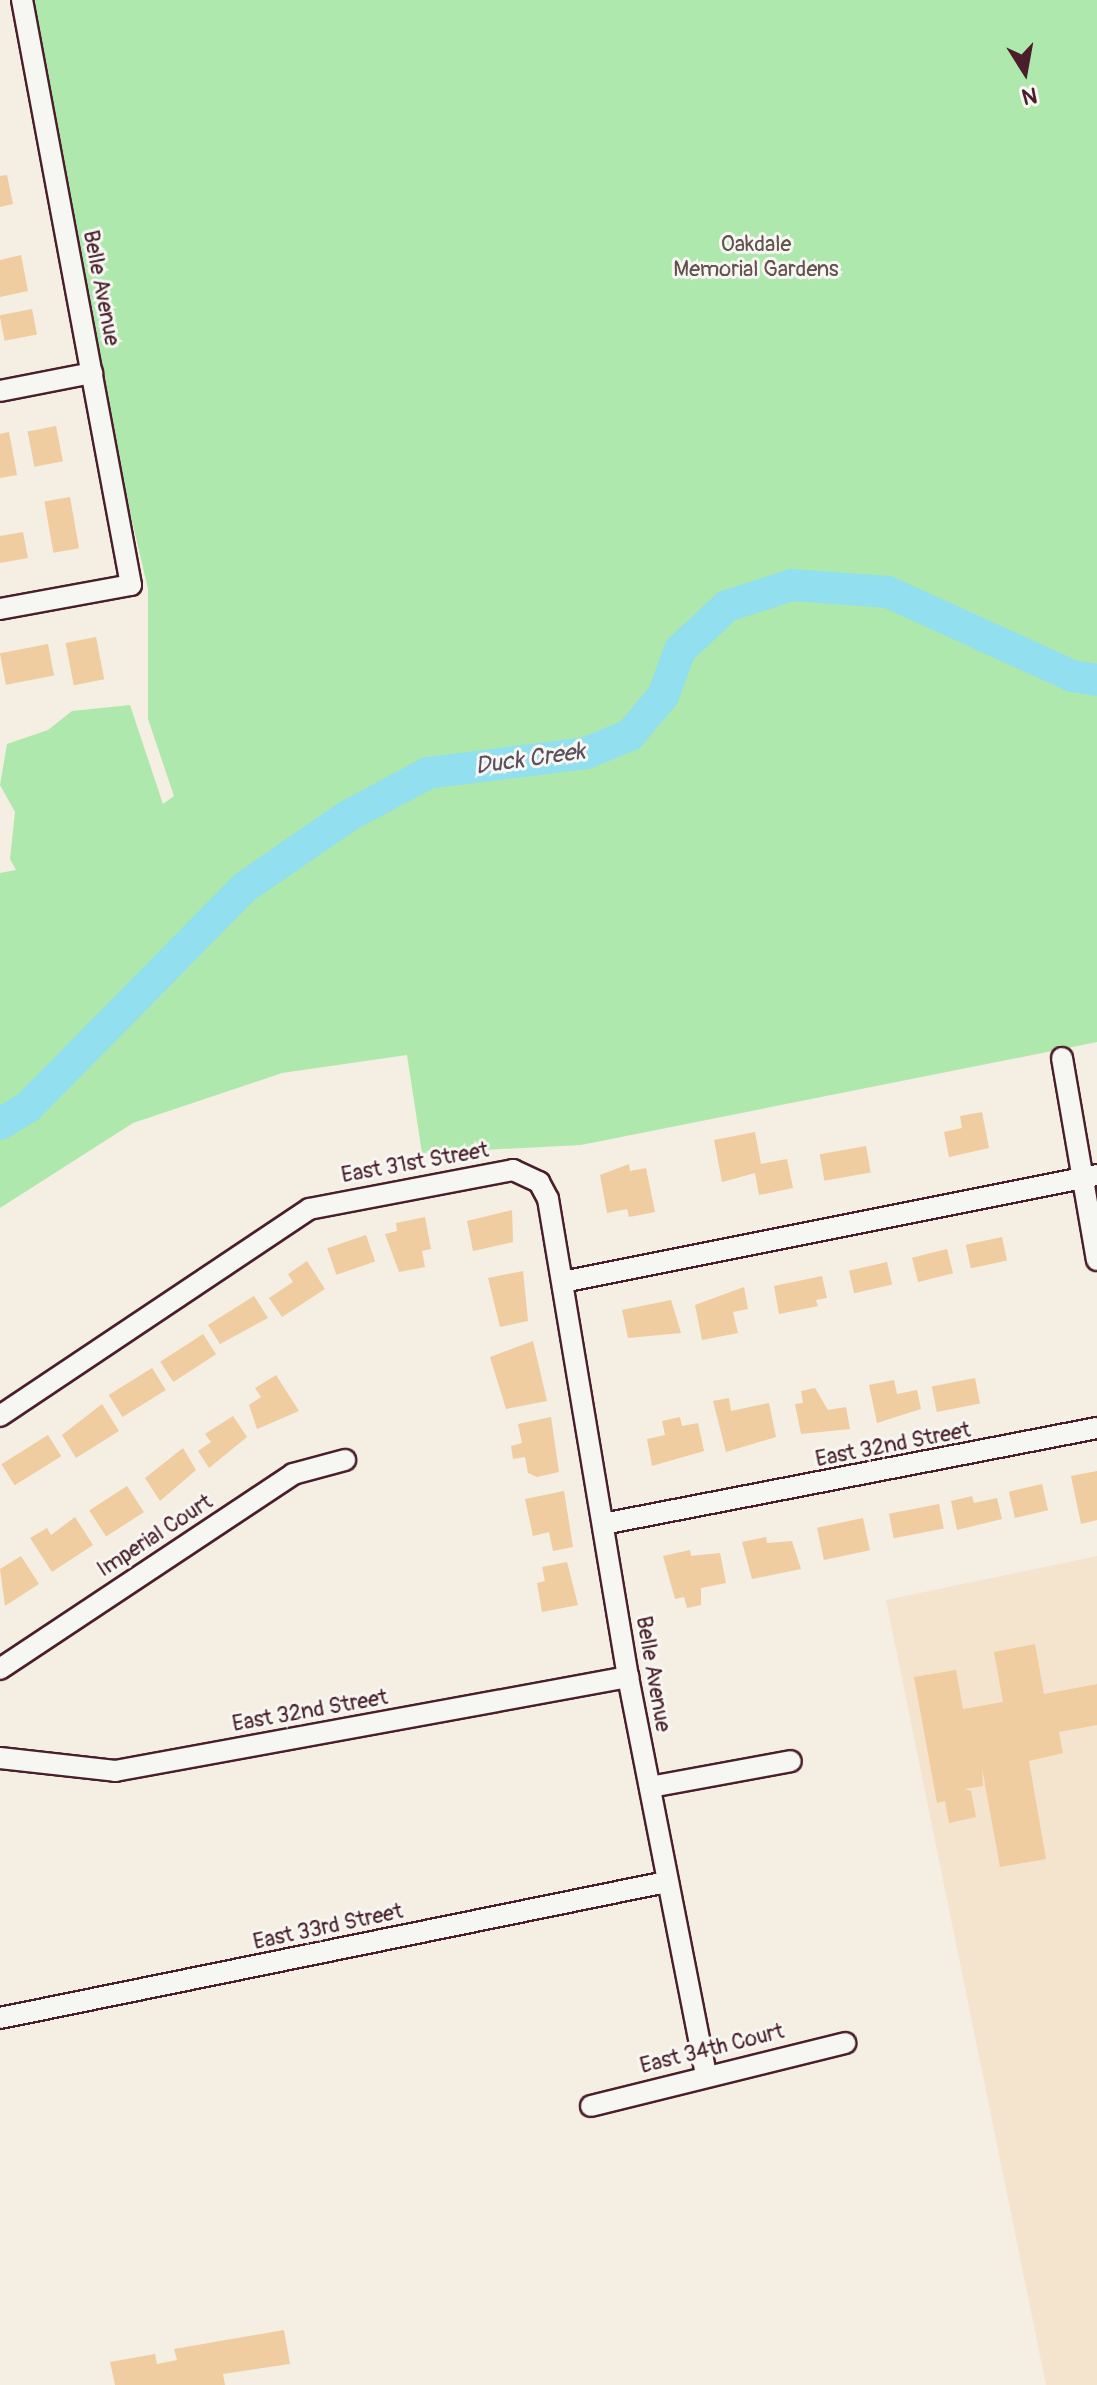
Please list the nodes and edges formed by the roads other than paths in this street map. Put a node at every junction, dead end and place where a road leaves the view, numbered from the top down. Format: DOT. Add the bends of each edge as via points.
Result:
graph roads {
  1 [pos="22,0"];
  2 [pos="92,373"];
  3 [pos="0,391"];
  4 [pos="0,609"];
  5 [pos="1062,1058"];
  6 [pos="1090,1177"];
  7 [pos="1097,1260"];
  8 [pos="563,1282"];
  9 [pos="0,1416"];
  10 [pos="1097,1428"];
  11 [pos="345,1460"];
  12 [pos="603,1524"];
  13 [pos="0,1669"];
  14 [pos="628,1677"];
  15 [pos="0,1758"];
  16 [pos="791,1761"];
  17 [pos="650,1787"];
  18 [pos="666,1882"];
  19 [pos="0,2018"];
  20 [pos="845,2043"];
  21 [pos="706,2073"];
  22 [pos="591,2106"];
  1 -- 2 [label="street, Belle Avenue"];
  2 -- 3 [label="street"];
  2 -- 4 [label="street, Belle Avenue" via="131,585"];
  5 -- 6 [label="street"];
  6 -- 7 [label="street"];
  6 -- 8 [label="street"];
  8 -- 9 [label="street, East 31st Street" via="548,1199 529,1175 513,1170 341,1199 293,1217"];
  8 -- 12 [label="street, Belle Avenue"];
  10 -- 12 [label="street, East 32nd Street"];
  11 -- 13 [label="street, Imperial Court" via="293,1474"];
  12 -- 14 [label="street, Belle Avenue"];
  14 -- 15 [label="street, East 32nd Street" via="115,1771"];
  14 -- 17 [label="street, Belle Avenue"];
  16 -- 17 [label="street"];
  17 -- 18 [label="street, Belle Avenue"];
  18 -- 19 [label="street, East 33rd Street"];
  18 -- 21 [label="street, Belle Avenue"];
  20 -- 21 [label="street, East 34th Court"];
  21 -- 22 [label="street, East 34th Court"];
}
